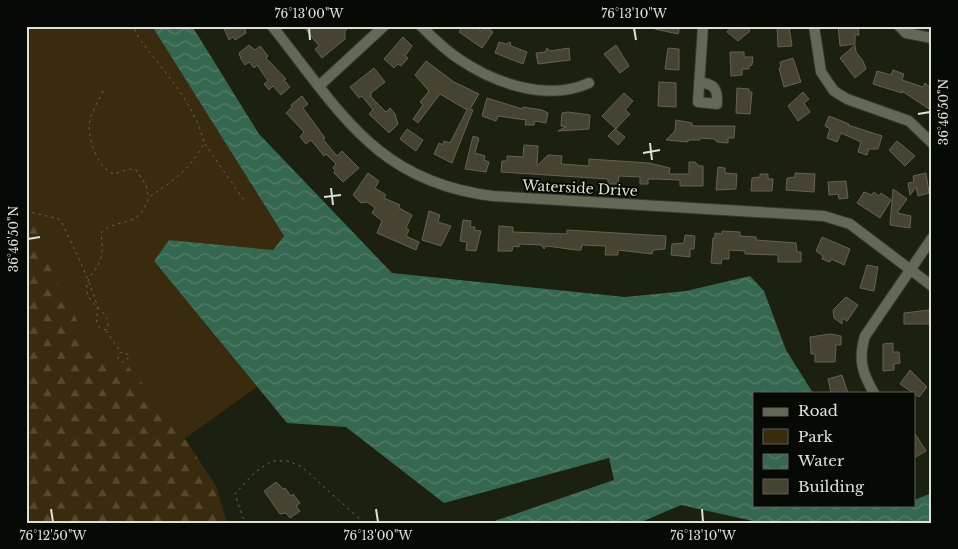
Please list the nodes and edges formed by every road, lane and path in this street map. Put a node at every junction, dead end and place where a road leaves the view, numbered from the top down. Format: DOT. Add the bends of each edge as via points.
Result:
graph roads {
  1 [pos="134,26"];
  2 [pos="272,26"];
  3 [pos="384,26"];
  4 [pos="421,26"];
  5 [pos="703,26"];
  6 [pos="814,26"];
  7 [pos="899,26"];
  8 [pos="932,38"];
  9 [pos="699,82"];
  10 [pos="589,83"];
  11 [pos="320,85"];
  12 [pos="103,92"];
  13 [pos="204,143"];
  14 [pos="932,143"];
  15 [pos="149,197"];
  16 [pos="246,203"];
  17 [pos="26,211"];
  18 [pos="932,238"];
  19 [pos="910,269"];
  20 [pos="88,278"];
  21 [pos="932,286"];
  22 [pos="98,308"];
  23 [pos="106,330"];
  24 [pos="121,352"];
  25 [pos="873,392"];
  26 [pos="249,523"];
  27 [pos="364,523"];
  1 -- 13 [label="path" via="139,38 187,103 200,126"];
  2 -- 11 [label="street, Waterside Drive"];
  3 -- 11 [label="street"];
  4 -- 10 [label="street" via="459,59 507,82 545,91 570,90"];
  5 -- 9 [label="street"];
  6 -- 14 [label="street" via="821,72 834,91 847,99 909,121"];
  7 -- 8 [label="street" via="906,33"];
  11 -- 19 [label="street, Waterside Drive" via="376,150 409,172 451,190 493,196 824,216 850,224"];
  12 -- 15 [label="path" via="89,122 99,163 104,170 114,174 136,170 146,185"];
  13 -- 15 [label="path" via="179,178"];
  13 -- 16 [label="path"];
  15 -- 20 [label="path" via="136,219 101,233 101,258"];
  17 -- 20 [label="path" via="58,219"];
  18 -- 19 [label="street"];
  19 -- 21 [label="street, Waterside Drive"];
  19 -- 25 [label="street" via="868,330 861,350 864,374"];
  20 -- 22 [label="path"];
  20 -- 22 [label="path" via="88,295"];
  22 -- 23 [label="path" via="108,320"];
  22 -- 23 [label="path" via="95,320 100,328"];
  23 -- 24 [label="path"];
  26 -- 27 [label="path" via="243,518 235,494 255,472 272,461 288,461 302,467"];
}
